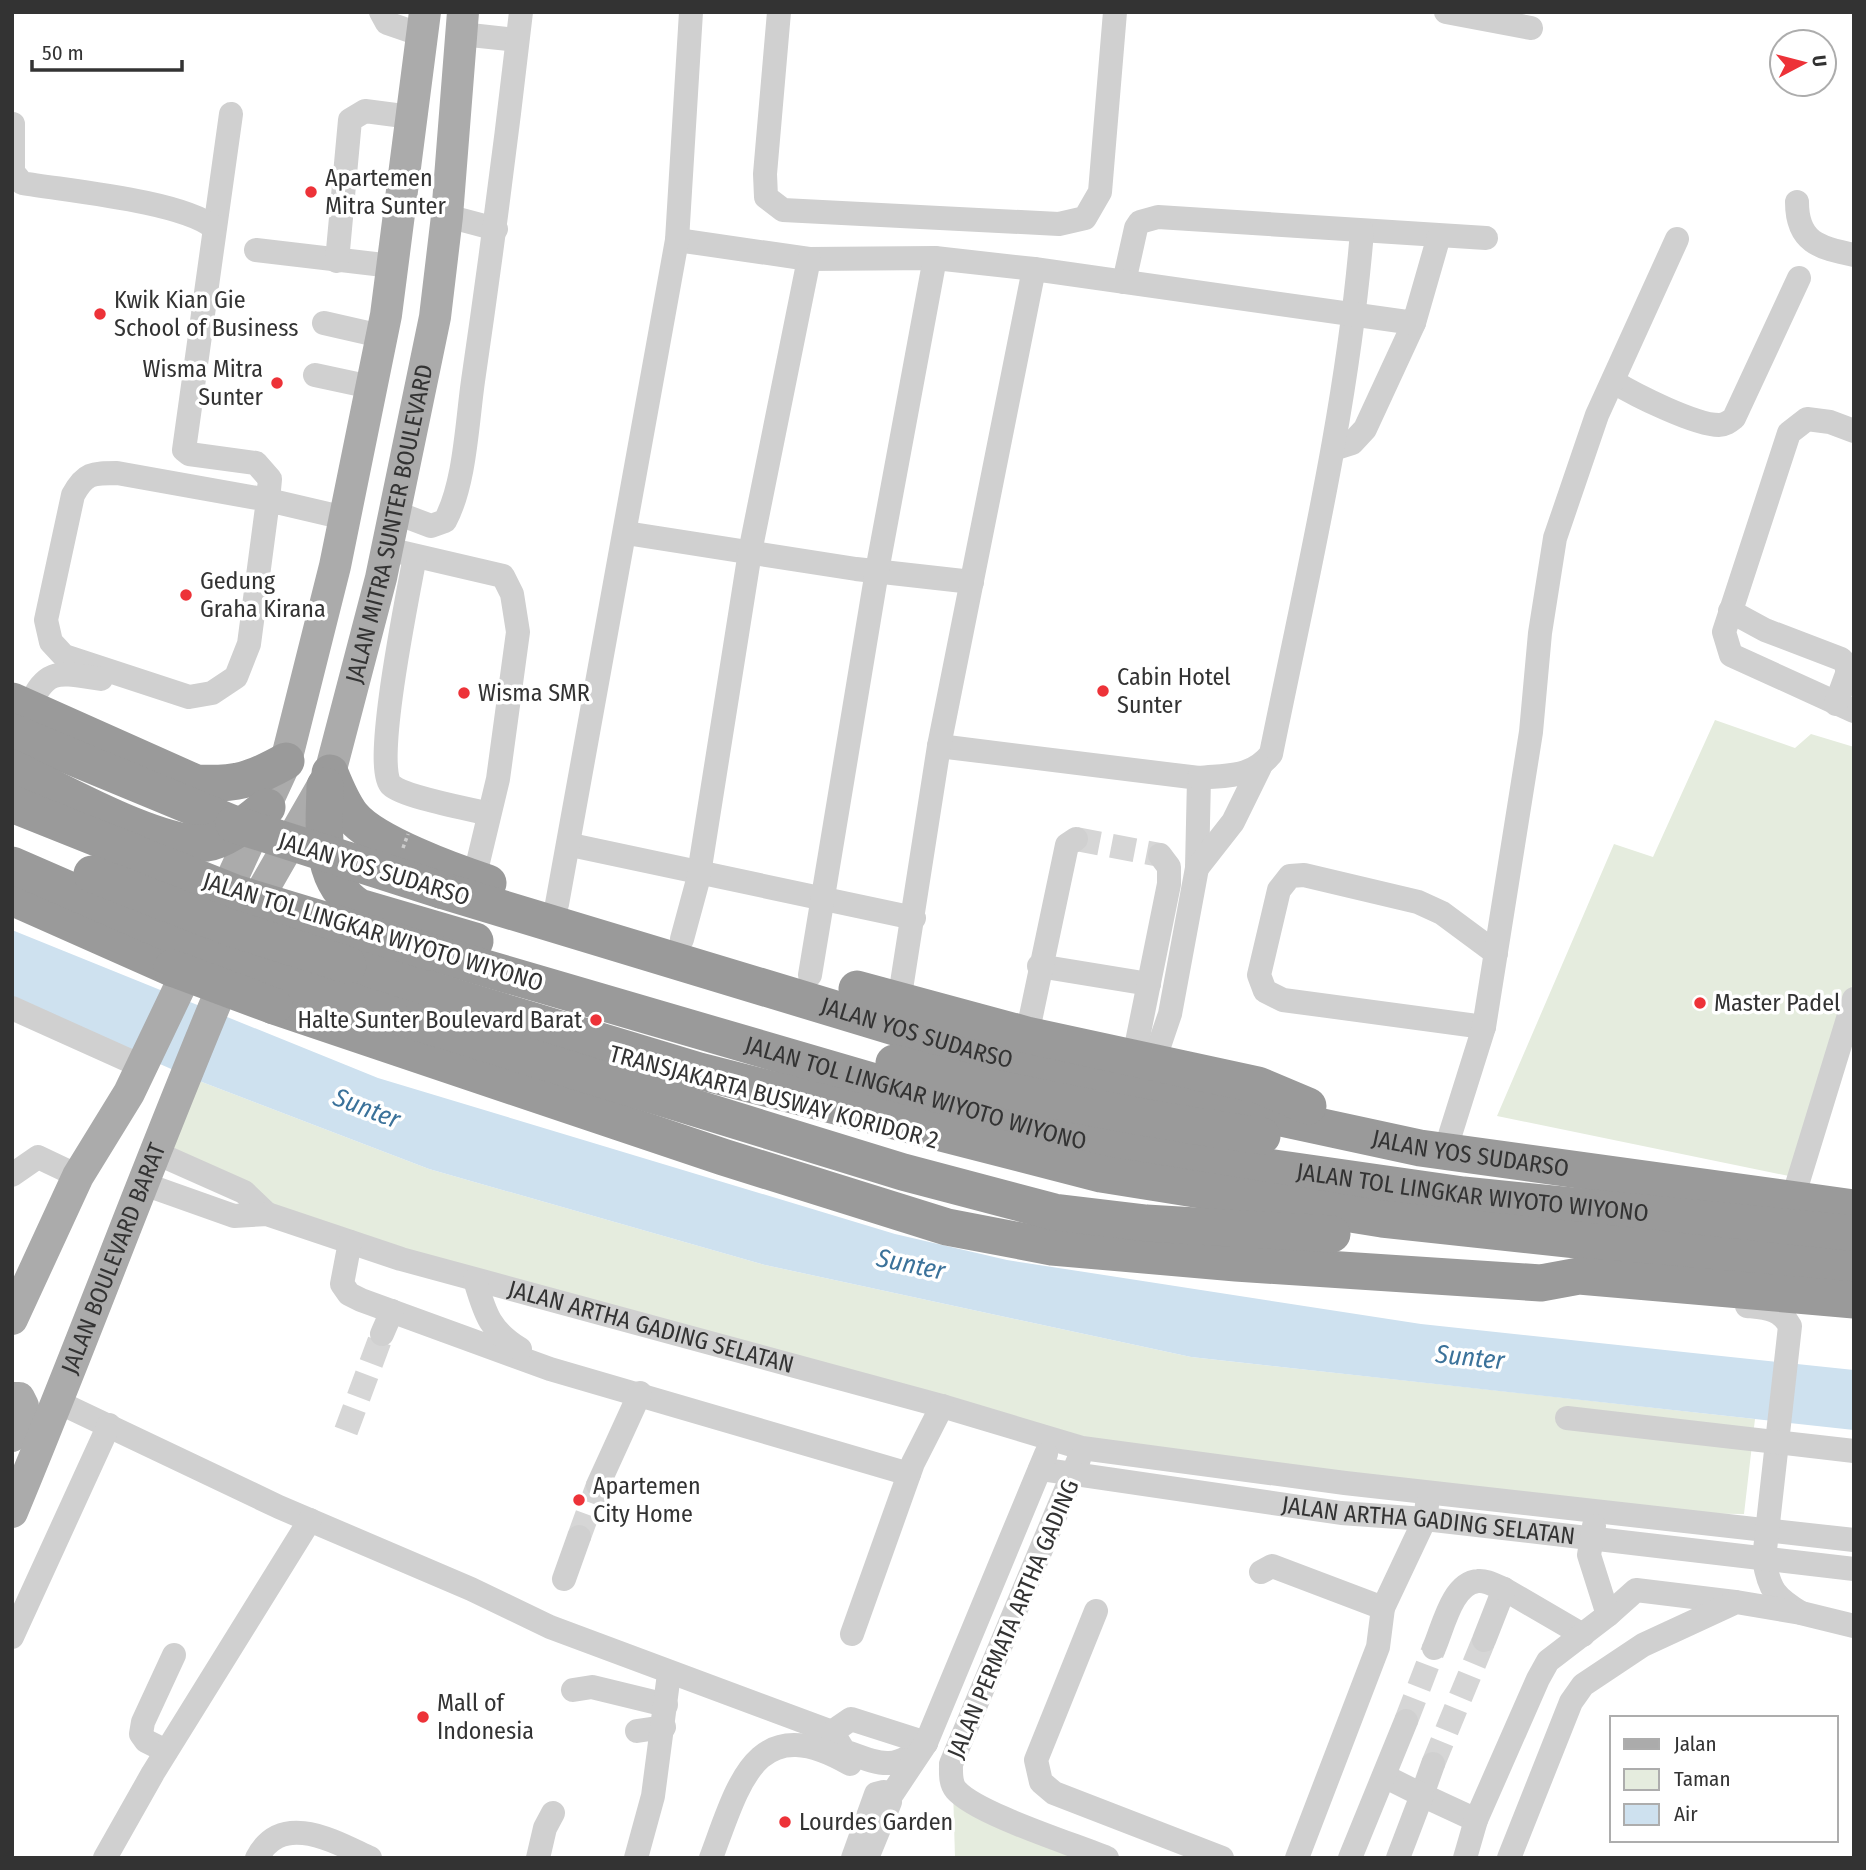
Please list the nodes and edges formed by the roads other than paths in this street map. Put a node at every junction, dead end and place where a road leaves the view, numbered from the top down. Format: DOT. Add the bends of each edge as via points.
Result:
graph roads {
  1 [pos="381,12"];
  2 [pos="521,12"];
  3 [pos="691,12"];
  4 [pos="779,12"];
  5 [pos="1115,12"];
  6 [pos="1446,12"];
  7 [pos="462,23"];
  8 [pos="424,24"];
  9 [pos="1531,28"];
  10 [pos="517,40"];
  11 [pos="231,114"];
  12 [pos="411,117"];
  13 [pos="13,124"];
  14 [pos="1797,202"];
  15 [pos="447,216"];
  16 [pos="213,227"];
  17 [pos="496,229"];
  18 [pos="1362,231"];
  19 [pos="1439,236"];
  20 [pos="1486,239"];
  21 [pos="1677,239"];
  22 [pos="677,240"];
  23 [pos="256,250"];
  24 [pos="1854,255"];
  25 [pos="935,258"];
  26 [pos="809,259"];
  27 [pos="337,261"];
  28 [pos="392,266"];
  29 [pos="1034,269"];
  30 [pos="1799,278"];
  31 [pos="1124,282"];
  32 [pos="1355,315"];
  33 [pos="324,323"];
  34 [pos="1414,323"];
  35 [pos="381,336"];
  36 [pos="315,375"];
  37 [pos="1615,382"];
  38 [pos="371,387"];
  39 [pos="1854,431"];
  40 [pos="1333,449"];
  41 [pos="268,500"];
  42 [pos="394,512"];
  43 [pos="345,518"];
  44 [pos="626,533"];
  45 [pos="750,552"];
  46 [pos="401,553"];
  47 [pos="877,571"];
  48 [pos="972,582"];
  49 [pos="1730,611"];
  50 [pos="140,681"];
  51 [pos="1845,708"];
  52 [pos="18,713"];
  53 [pos="939,746"];
  54 [pos="286,761"];
  55 [pos="1261,767"];
  56 [pos="12,768"];
  57 [pos="1199,778"];
  58 [pos="328,779"];
  59 [pos="12,788"];
  60 [pos="12,804"];
  61 [pos="267,807"];
  62 [pos="489,814"];
  63 [pos="1076,839"];
  64 [pos="12,842"];
  65 [pos="571,845"];
  66 [pos="1160,855"];
  67 [pos="12,865"];
  68 [pos="1197,868"];
  69 [pos="239,869"];
  70 [pos="698,876"];
  71 [pos="474,879"];
  72 [pos="12,897"];
  73 [pos="823,898"];
  74 [pos="558,904"];
  75 [pos="364,914"];
  76 [pos="914,918"];
  77 [pos="682,939"];
  78 [pos="1496,953"];
  79 [pos="235,956"];
  80 [pos="1039,965"];
  81 [pos="810,975"];
  82 [pos="184,977"];
  83 [pos="342,977"];
  84 [pos="1149,984"];
  85 [pos="1854,999"];
  86 [pos="899,1002"];
  87 [pos="214,1007"];
  88 [pos="12,1008"];
  89 [pos="1484,1027"];
  90 [pos="1027,1035"];
  91 [pos="815,1042"];
  92 [pos="1144,1059"];
  93 [pos="142,1065"];
  94 [pos="1391,1141"];
  95 [pos="1445,1151"];
  96 [pos="154,1152"];
  97 [pos="1488,1157"];
  98 [pos="12,1175"];
  99 [pos="78,1176"];
  100 [pos="141,1183"];
  101 [pos="1792,1201"];
  102 [pos="1854,1208"];
  103 [pos="267,1214"];
  104 [pos="1854,1217"];
  105 [pos="1854,1223"];
  106 [pos="1272,1228"];
  107 [pos="1854,1234"];
  108 [pos="351,1242"];
  109 [pos="1854,1270"];
  110 [pos="475,1280"];
  111 [pos="1541,1283"];
  112 [pos="1854,1285"];
  113 [pos="1854,1300"];
  114 [pos="392,1311"];
  115 [pos="12,1319"];
  116 [pos="382,1334"];
  117 [pos="550,1368"];
  118 [pos="640,1393"];
  119 [pos="12,1398"];
  120 [pos="58,1402"];
  121 [pos="942,1406"];
  122 [pos="1567,1418"];
  123 [pos="109,1425"];
  124 [pos="12,1436"];
  125 [pos="1043,1437"];
  126 [pos="1776,1444"];
  127 [pos="1082,1448"];
  128 [pos="1854,1451"];
  129 [pos="1040,1469"];
  130 [pos="909,1474"];
  131 [pos="1074,1475"];
  132 [pos="598,1485"];
  133 [pos="1429,1492"];
  134 [pos="12,1512"];
  135 [pos="1596,1512"];
  136 [pos="1425,1519"];
  137 [pos="310,1520"];
  138 [pos="1766,1522"];
  139 [pos="579,1537"];
  140 [pos="1592,1540"];
  141 [pos="1854,1540"];
  142 [pos="1764,1559"];
  143 [pos="1854,1569"];
  144 [pos="1261,1572"];
  145 [pos="564,1579"];
  146 [pos="1504,1589"];
  147 [pos="1736,1602"];
  148 [pos="1383,1608"];
  149 [pos="1096,1611"];
  150 [pos="1801,1613"];
  151 [pos="1608,1615"];
  152 [pos="1854,1626"];
  153 [pos="852,1634"];
  154 [pos="12,1637"];
  155 [pos="1484,1640"];
  156 [pos="1575,1641"];
  157 [pos="1434,1648"];
  158 [pos="174,1655"];
  159 [pos="669,1674"];
  160 [pos="1583,1685"];
  161 [pos="573,1690"];
  162 [pos="665,1716"];
  163 [pos="1406,1721"];
  164 [pos="637,1731"];
  165 [pos="832,1732"];
  166 [pos="926,1743"];
  167 [pos="166,1751"];
  168 [pos="1433,1764"];
  169 [pos="1384,1776"];
  170 [pos="896,1787"];
  171 [pos="1054,1793"];
  172 [pos="1422,1795"];
  173 [pos="553,1813"];
  174 [pos="1476,1820"];
  175 [pos="1040,1831"];
  176 [pos="105,1858"];
  177 [pos="257,1858"];
  178 [pos="370,1858"];
  179 [pos="538,1858"];
  180 [pos="636,1858"];
  181 [pos="710,1858"];
  182 [pos="853,1858"];
  183 [pos="867,1858"];
  184 [pos="1107,1858"];
  185 [pos="1222,1858"];
  186 [pos="1297,1858"];
  187 [pos="1350,1858"];
  188 [pos="1398,1858"];
  189 [pos="1465,1858"];
  190 [pos="1509,1858"];
  1 -- 8 [label="street" via="387,23"];
  2 -- 10 [label="street"];
  3 -- 22 [label="street"];
  4 -- 5 [label="street" via="765,174 766,197 783,211 1059,224 1085,218 1100,192"];
  6 -- 9 [label="street"];
  7 -- 10 [label="street"];
  7 -- 15 [label="main road, JALAN MITRA SUNTER BOULEVARD"];
  8 -- 12 [label="main road, JALAN MITRA SUNTER BOULEVARD"];
  10 -- 17 [label="street"];
  11 -- 16 [label="street"];
  12 -- 27 [label="street" via="365,111 350,120"];
  12 -- 28 [label="main road, JALAN MITRA SUNTER BOULEVARD"];
  13 -- 16 [label="street" via="13,172 22,183 172,209 199,216"];
  14 -- 24 [label="street" via="1801,232 1827,250"];
  15 -- 17 [label="street"];
  15 -- 42 [label="main road, JALAN MITRA SUNTER BOULEVARD" via="435,317"];
  16 -- 41 [label="street" via="184,450 256,463 270,479"];
  17 -- 42 [label="street" via="451,510 445,520 431,526"];
  18 -- 19 [label="street"];
  18 -- 31 [label="street" via="1149,218 1136,228"];
  18 -- 32 [label="street"];
  19 -- 20 [label="street"];
  19 -- 34 [label="street"];
  21 -- 37 [label="street"];
  22 -- 26 [label="street"];
  22 -- 44 [label="street"];
  23 -- 27 [label="street"];
  25 -- 26 [label="street"];
  25 -- 29 [label="street"];
  25 -- 47 [label="street"];
  26 -- 45 [label="street"];
  27 -- 28 [label="street"];
  28 -- 35 [label="main road, JALAN MITRA SUNTER BOULEVARD"];
  29 -- 31 [label="street"];
  29 -- 48 [label="street"];
  30 -- 37 [label="street" via="1730,422 1714,424 1637,397"];
  31 -- 32 [label="street"];
  32 -- 34 [label="street"];
  32 -- 40 [label="street"];
  33 -- 35 [label="street"];
  34 -- 40 [label="street" via="1365,429 1352,443"];
  35 -- 38 [label="main road, JALAN MITRA SUNTER BOULEVARD"];
  36 -- 38 [label="street"];
  37 -- 78 [label="street" via="1597,415 1555,538 1531,732"];
  38 -- 43 [label="main road, JALAN MITRA SUNTER BOULEVARD"];
  39 -- 49 [label="street" via="1807,419 1789,433"];
  40 -- 55 [label="street" via="1271,754"];
  41 -- 43 [label="street"];
  41 -- 50 [label="street" via="249,644 236,677 212,693 189,697"];
  41 -- 50 [label="street" via="117,473 95,473 81,480 73,495 46,620 51,642 64,656"];
  42 -- 46 [label="main road, JALAN MITRA SUNTER BOULEVARD"];
  43 -- 54 [label="main road, JALAN MITRA SUNTER BOULEVARD"];
  44 -- 45 [label="street"];
  44 -- 65 [label="street"];
  45 -- 47 [label="street"];
  45 -- 70 [label="street"];
  46 -- 58 [label="main road, JALAN MITRA SUNTER BOULEVARD"];
  46 -- 62 [label="street" via="384,770 390,785 405,792"];
  46 -- 62 [label="street" via="503,576 512,594 518,632"];
  47 -- 48 [label="street"];
  47 -- 73 [label="street"];
  48 -- 53 [label="street"];
  49 -- 51 [label="street" via="1724,632 1731,655"];
  49 -- 51 [label="street" via="1765,630 1841,659 1847,674"];
  50 -- 52 [label="street" via="57,675 38,685"];
  52 -- 54 [label="highway" via="196,783 228,785 254,779"];
  52 -- 94 [label="highway, JALAN YOS SUDARSO, bridge" via="234,824 316,853 984,1054"];
  53 -- 57 [label="street"];
  53 -- 76 [label="street"];
  54 -- 61 [label="main road, JALAN MITRA SUNTER BOULEVARD"];
  55 -- 57 [label="street"];
  55 -- 68 [label="street" via="1233,822"];
  56 -- 61 [label="highway" via="173,840 208,843"];
  57 -- 68 [label="street"];
  58 -- 71 [label="highway" via="353,818 369,830"];
  58 -- 75 [label="highway" via="324,828 333,880 342,897"];
  58 -- 79 [label="main road, JALAN MITRA SUNTER BOULEVARD" via="265,886"];
  59 -- 69 [label="street" via="210,873 224,875"];
  60 -- 107 [label="highway, JALAN TOL LINGKAR WIYOTO WIYONO, bridge" via="234,893 1070,1139 1463,1195"];
  61 -- 69 [label="main road, JALAN MITRA SUNTER BOULEVARD"];
  62 -- 71 [label="street"];
  63 -- 80 [label="street" via="1067,845"];
  64 -- 109 [label="highway, JALAN TOL LINGKAR WIYOTO WIYONO, bridge" via="231,928 576,1036 1101,1174 1382,1219"];
  65 -- 70 [label="street"];
  65 -- 74 [label="street"];
  66 -- 84 [label="street" via="1169,867 1169,884"];
  67 -- 82 [label="highway" via="177,940 186,949"];
  67 -- 106 [label="highway, bridge" via="242,965 472,1041 903,1172 1054,1212 1146,1223"];
  68 -- 92 [label="street" via="1170,1014"];
  69 -- 82 [label="main road, JALAN MITRA SUNTER BOULEVARD"];
  70 -- 73 [label="street"];
  70 -- 77 [label="street"];
  71 -- 74 [label="highway"];
  72 -- 111 [label="highway, bridge" via="172,968 274,1006 947,1227 1052,1247"];
  73 -- 76 [label="street"];
  73 -- 81 [label="street"];
  74 -- 77 [label="highway"];
  75 -- 83 [label="highway" via="340,926 335,938 336,965"];
  75 -- 91 [label="highway"];
  75 -- 105 [label="street" via="975,1098 1109,1131 1374,1170"];
  75 -- 106 [label="street, TRANSJAKARTA BUSWAY KORIDOR 2" via="351,924 338,948 347,966 582,1045"];
  76 -- 86 [label="street"];
  77 -- 81 [label="highway"];
  78 -- 89 [label="street"];
  78 -- 89 [label="street" via="1442,913 1418,902 1304,875 1290,876 1279,890 1259,975 1265,991 1283,1000"];
  79 -- 83 [label="highway" via="254,964 275,961"];
  79 -- 87 [label="main road, JALAN MITRA SUNTER BOULEVARD"];
  80 -- 84 [label="street"];
  80 -- 90 [label="street"];
  81 -- 86 [label="highway"];
  82 -- 93 [label="main road, JALAN BOULEVARD BARAT"];
  83 -- 106 [label="highway" via="494,1032 867,1138"];
  84 -- 92 [label="street"];
  85 -- 101 [label="street"];
  86 -- 90 [label="highway"];
  87 -- 96 [label="main road, JALAN BOULEVARD BARAT"];
  88 -- 93 [label="street"];
  89 -- 95 [label="street"];
  90 -- 92 [label="highway"];
  91 -- 97 [label="highway" via="979,1086 1178,1124 1455,1164"];
  91 -- 104 [label="highway, JALAN YOS SUDARSO" via="953,1084 1036,1099 1176,1138 1480,1179"];
  92 -- 94 [label="highway" via="1258,1086"];
  93 -- 99 [label="main road, JALAN BOULEVARD BARAT"];
  94 -- 95 [label="highway, JALAN YOS SUDARSO"];
  95 -- 97 [label="highway, JALAN YOS SUDARSO"];
  96 -- 100 [label="main road, JALAN BOULEVARD BARAT"];
  96 -- 103 [label="street, JALAN ARTHA GADING SELATAN" via="244,1192"];
  97 -- 101 [label="highway, JALAN YOS SUDARSO"];
  98 -- 99 [label="street" via="38,1157"];
  99 -- 115 [label="main road, JALAN BOULEVARD BARAT"];
  100 -- 103 [label="street, JALAN ARTHA GADING SELATAN" via="234,1216"];
  100 -- 120 [label="main road, JALAN BOULEVARD BARAT"];
  101 -- 102 [label="highway, JALAN YOS SUDARSO"];
  103 -- 108 [label="street, JALAN ARTHA GADING SELATAN"];
  106 -- 112 [label="highway"];
  108 -- 110 [label="street, JALAN ARTHA GADING SELATAN"];
  108 -- 114 [label="street" via="342,1284 345,1290"];
  110 -- 117 [label="street" via="489,1321 500,1337"];
  110 -- 121 [label="street, JALAN ARTHA GADING SELATAN"];
  111 -- 113 [label="highway" via="1579,1276"];
  111 -- 126 [label="street" via="1772,1309 1785,1317 1790,1326"];
  114 -- 116 [label="street"];
  114 -- 117 [label="street"];
  117 -- 118 [label="street"];
  118 -- 130 [label="street"];
  118 -- 132 [label="street"];
  119 -- 124 [label="main road" via="19,1398 23,1406"];
  120 -- 123 [label="street"];
  120 -- 134 [label="main road, JALAN BOULEVARD BARAT"];
  121 -- 125 [label="street, JALAN ARTHA GADING SELATAN"];
  121 -- 130 [label="street"];
  122 -- 126 [label="street"];
  123 -- 137 [label="street"];
  123 -- 154 [label="street"];
  125 -- 127 [label="street, JALAN ARTHA GADING SELATAN"];
  125 -- 129 [label="street"];
  126 -- 128 [label="street"];
  126 -- 138 [label="street"];
  127 -- 131 [label="street, JALAN PERMATA ARTHA GADING"];
  127 -- 133 [label="street, JALAN ARTHA GADING SELATAN"];
  129 -- 131 [label="street, JALAN ARTHA GADING SELATAN"];
  129 -- 166 [label="street"];
  130 -- 153 [label="street"];
  131 -- 136 [label="street, JALAN ARTHA GADING SELATAN" via="1341,1513"];
  131 -- 175 [label="street, JALAN PERMATA ARTHA GADING" via="951,1764 953,1788 961,1795"];
  133 -- 135 [label="street, JALAN ARTHA GADING SELATAN"];
  133 -- 136 [label="street"];
  135 -- 138 [label="street, JALAN ARTHA GADING SELATAN"];
  135 -- 140 [label="street"];
  136 -- 140 [label="street, JALAN ARTHA GADING SELATAN"];
  136 -- 148 [label="street"];
  137 -- 159 [label="street" via="550,1627"];
  137 -- 167 [label="street"];
  138 -- 141 [label="street, JALAN ARTHA GADING SELATAN"];
  138 -- 142 [label="street"];
  139 -- 145 [label="street"];
  140 -- 142 [label="street, JALAN ARTHA GADING SELATAN"];
  140 -- 151 [label="street" via="1589,1555"];
  142 -- 143 [label="street, JALAN ARTHA GADING SELATAN"];
  142 -- 150 [label="street" via="1768,1582 1780,1600"];
  144 -- 148 [label="street" via="1272,1566"];
  146 -- 155 [label="street"];
  146 -- 156 [label="street"];
  146 -- 157 [label="street" via="1481,1580 1459,1591"];
  147 -- 150 [label="street"];
  147 -- 151 [label="street" via="1636,1590"];
  147 -- 160 [label="street" via="1643,1645"];
  148 -- 186 [label="street" via="1378,1647"];
  149 -- 171 [label="street" via="1036,1760 1041,1782"];
  150 -- 152 [label="street"];
  151 -- 156 [label="street"];
  156 -- 160 [label="street"];
  156 -- 174 [label="street" via="1548,1661 1538,1679"];
  158 -- 167 [label="street" via="141,1734"];
  159 -- 162 [label="street"];
  159 -- 165 [label="street"];
  160 -- 190 [label="street" via="1570,1702"];
  161 -- 162 [label="street" via="592,1686"];
  162 -- 164 [label="street"];
  162 -- 180 [label="street" via="653,1796"];
  163 -- 169 [label="street"];
  165 -- 166 [label="street" via="850,1719"];
  165 -- 166 [label="street" via="844,1751 889,1765 910,1758"];
  166 -- 170 [label="street"];
  167 -- 176 [label="street"];
  168 -- 172 [label="street"];
  169 -- 172 [label="street"];
  169 -- 187 [label="street"];
  170 -- 181 [label="street" via="810,1744 788,1744 767,1752 744,1776"];
  170 -- 182 [label="street" via="876,1794"];
  170 -- 183 [label="street"];
  171 -- 175 [label="street"];
  171 -- 185 [label="street"];
  172 -- 174 [label="street"];
  172 -- 188 [label="street"];
  173 -- 179 [label="street"];
  174 -- 189 [label="street"];
  175 -- 184 [label="street, JALAN PERMATA ARTHA GADING"];
  177 -- 178 [label="street" via="273,1838 292,1831 308,1832"];
}
